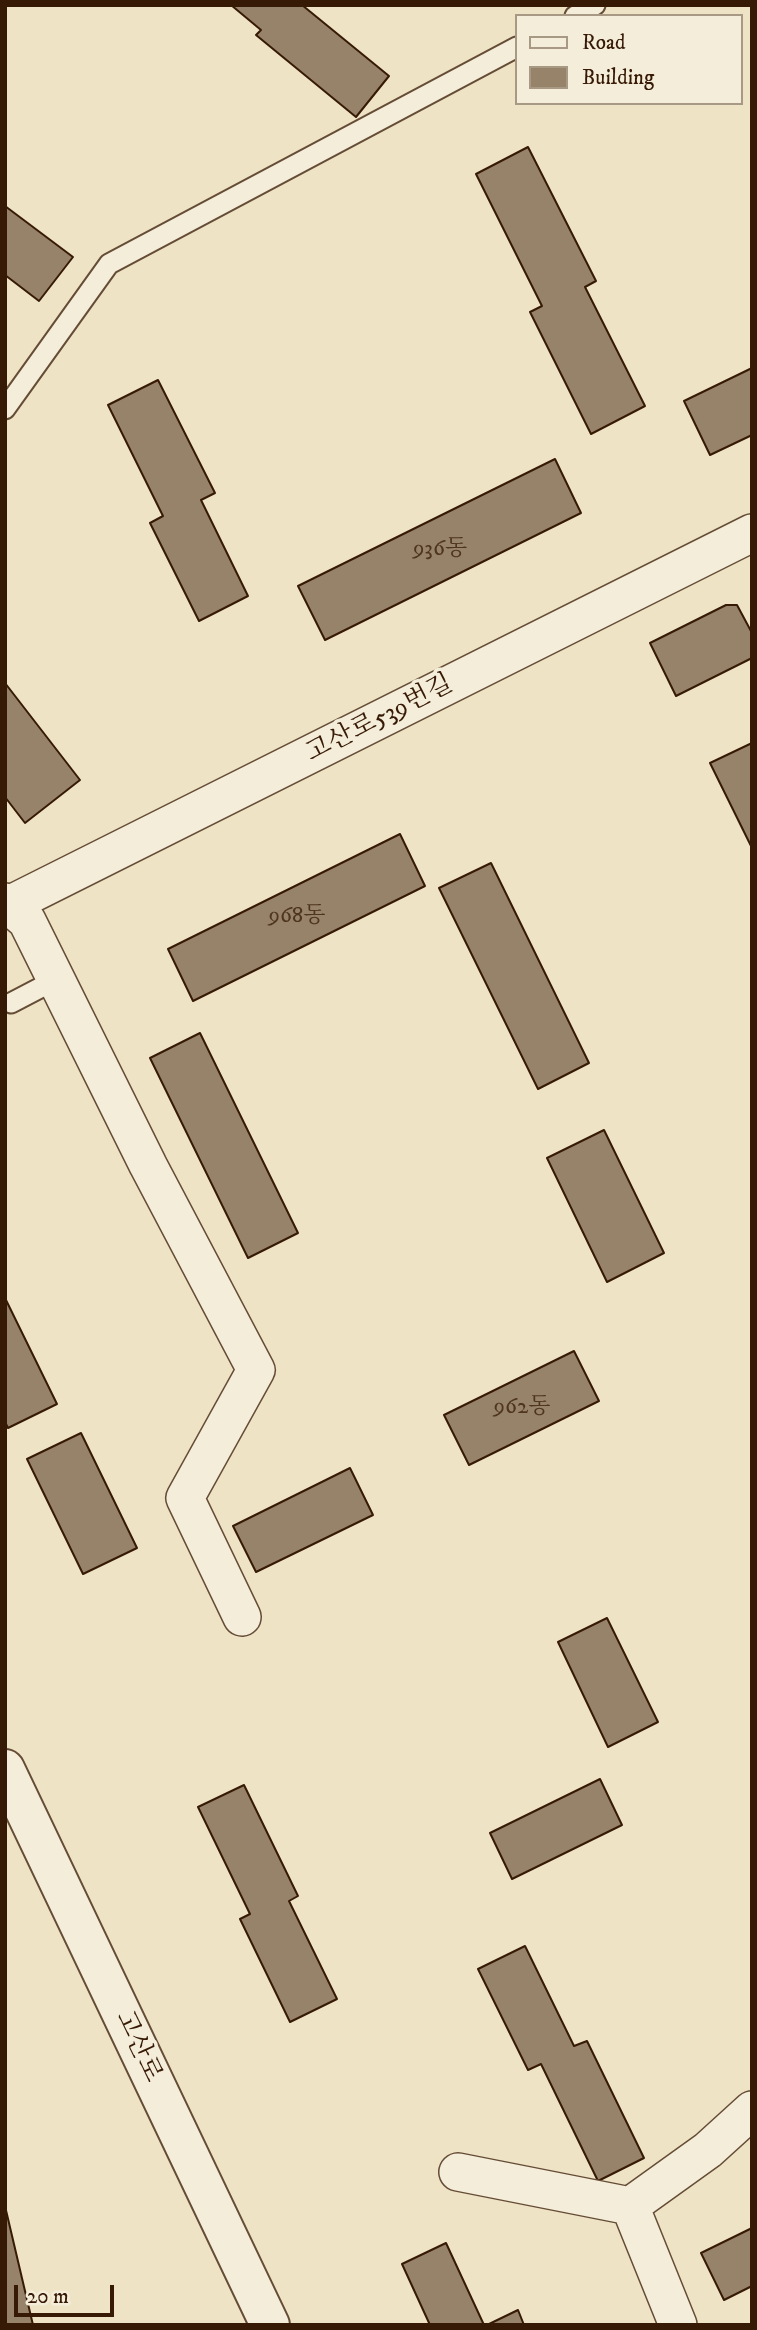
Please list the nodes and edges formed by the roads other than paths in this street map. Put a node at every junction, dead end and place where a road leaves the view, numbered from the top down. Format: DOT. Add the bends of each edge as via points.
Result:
graph roads {
  1 [pos="595,5"];
  2 [pos="579,14"];
  3 [pos="516,48"];
  4 [pos="5,409"];
  5 [pos="752,533"];
  6 [pos="6,905"];
  7 [pos="57,979"];
  8 [pos="11,1003"];
  9 [pos="242,1618"];
  10 [pos="5,1769"];
  11 [pos="752,2110"];
  12 [pos="457,2172"];
  13 [pos="630,2206"];
  14 [pos="270,2325"];
  15 [pos="678,2325"];
  1 -- 2 [label="lane"];
  3 -- 4 [label="lane" via="109,264"];
  5 -- 6 [label="street, 고산로539번길"];
  6 -- 7 [label="street" via="27,921"];
  7 -- 8 [label="lane"];
  7 -- 9 [label="street" via="256,1370 185,1499"];
  10 -- 14 [label="street, 고산로"];
  11 -- 13 [label="street" via="708,2150"];
  12 -- 13 [label="street"];
  13 -- 15 [label="street"];
}
